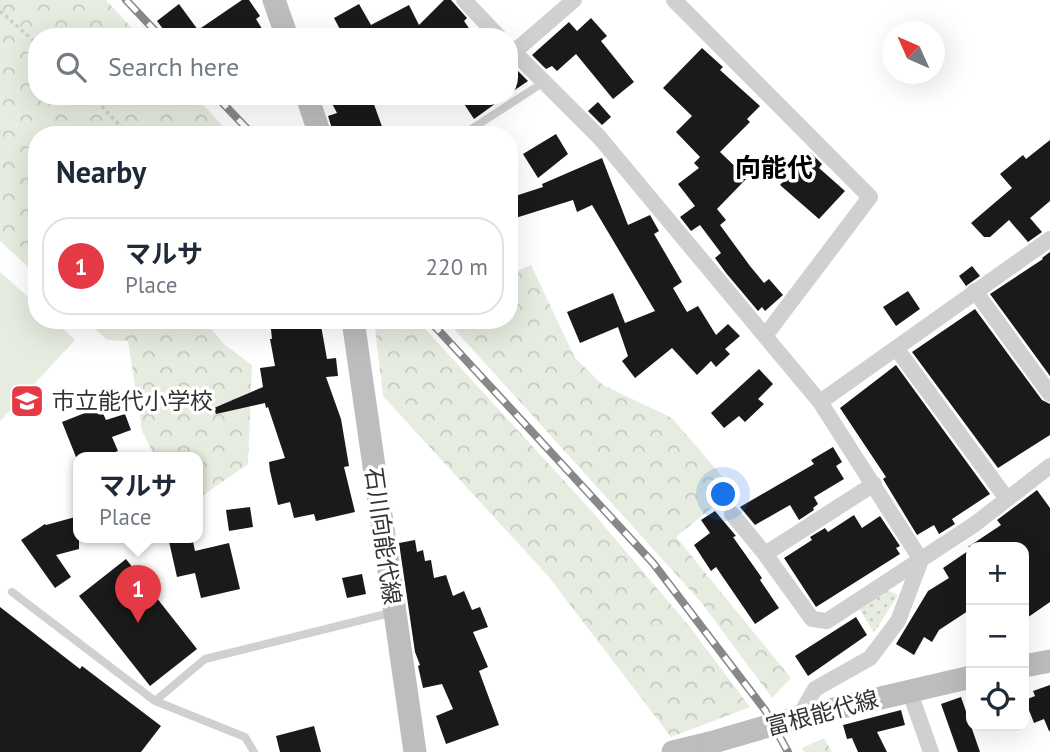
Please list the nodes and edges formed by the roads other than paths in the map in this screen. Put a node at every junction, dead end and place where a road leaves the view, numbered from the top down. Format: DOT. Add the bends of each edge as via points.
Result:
graph roads {
  1 [pos="274,0"];
  2 [pos="464,0"];
  3 [pos="575,0"];
  4 [pos="674,0"];
  5 [pos="284,28"];
  6 [pos="490,28"];
  7 [pos="518,45"];
  8 [pos="518,56"];
  9 [pos="544,82"];
  10 [pos="518,99"];
  11 [pos="310,105"];
  12 [pos="508,105"];
  13 [pos="317,126"];
  14 [pos="476,126"];
  15 [pos="1050,239"];
  16 [pos="975,291"];
  17 [pos="354,329"];
  18 [pos="765,336"];
  19 [pos="896,348"];
  20 [pos="1050,394"];
  21 [pos="820,402"];
  22 [pos="1050,466"];
  23 [pos="874,484"];
  24 [pos="1007,499"];
  25 [pos="732,514"];
  26 [pos="765,554"];
  27 [pos="921,560"];
  28 [pos="12,592"];
  29 [pos="394,612"];
  30 [pos="1050,661"];
  31 [pos="1029,665"];
  32 [pos="966,678"];
  33 [pos="909,690"];
  34 [pos="155,701"];
  35 [pos="799,718"];
  36 [pos="254,752"];
  37 [pos="415,752"];
  38 [pos="673,752"];
  39 [pos="931,752"];
  1 -- 5 [label="main road"];
  2 -- 6 [label="street"];
  3 -- 7 [label="street"];
  4 -- 18 [label="street" via="870,197"];
  8 -- 9 [label="street"];
  9 -- 10 [label="lane"];
  9 -- 18 [label="street" via="600,138"];
  11 -- 13 [label="main road"];
  12 -- 14 [label="lane"];
  15 -- 16 [label="street"];
  16 -- 19 [label="street"];
  16 -- 20 [label="street"];
  17 -- 29 [label="main road, 石川向能代線"];
  18 -- 21 [label="street"];
  19 -- 21 [label="street"];
  19 -- 24 [label="street"];
  21 -- 23 [label="street"];
  22 -- 24 [label="street"];
  23 -- 26 [label="street"];
  23 -- 27 [label="street"];
  24 -- 27 [label="street"];
  25 -- 26 [label="street"];
  26 -- 27 [label="street" via="812,619 827,621"];
  27 -- 35 [label="street" via="898,621 877,649 870,658 815,689"];
  28 -- 34 [label="lane"];
  29 -- 34 [label="lane" via="205,659"];
  29 -- 37 [label="main road, 石川向能代線"];
  30 -- 31 [label="main road"];
  32 -- 33 [label="main road, 富根能代線"];
  33 -- 35 [label="main road, 富根能代線"];
  33 -- 39 [label="street"];
  34 -- 36 [label="lane" via="245,737"];
  35 -- 38 [label="main road, 富根能代線, bridge"];
}
